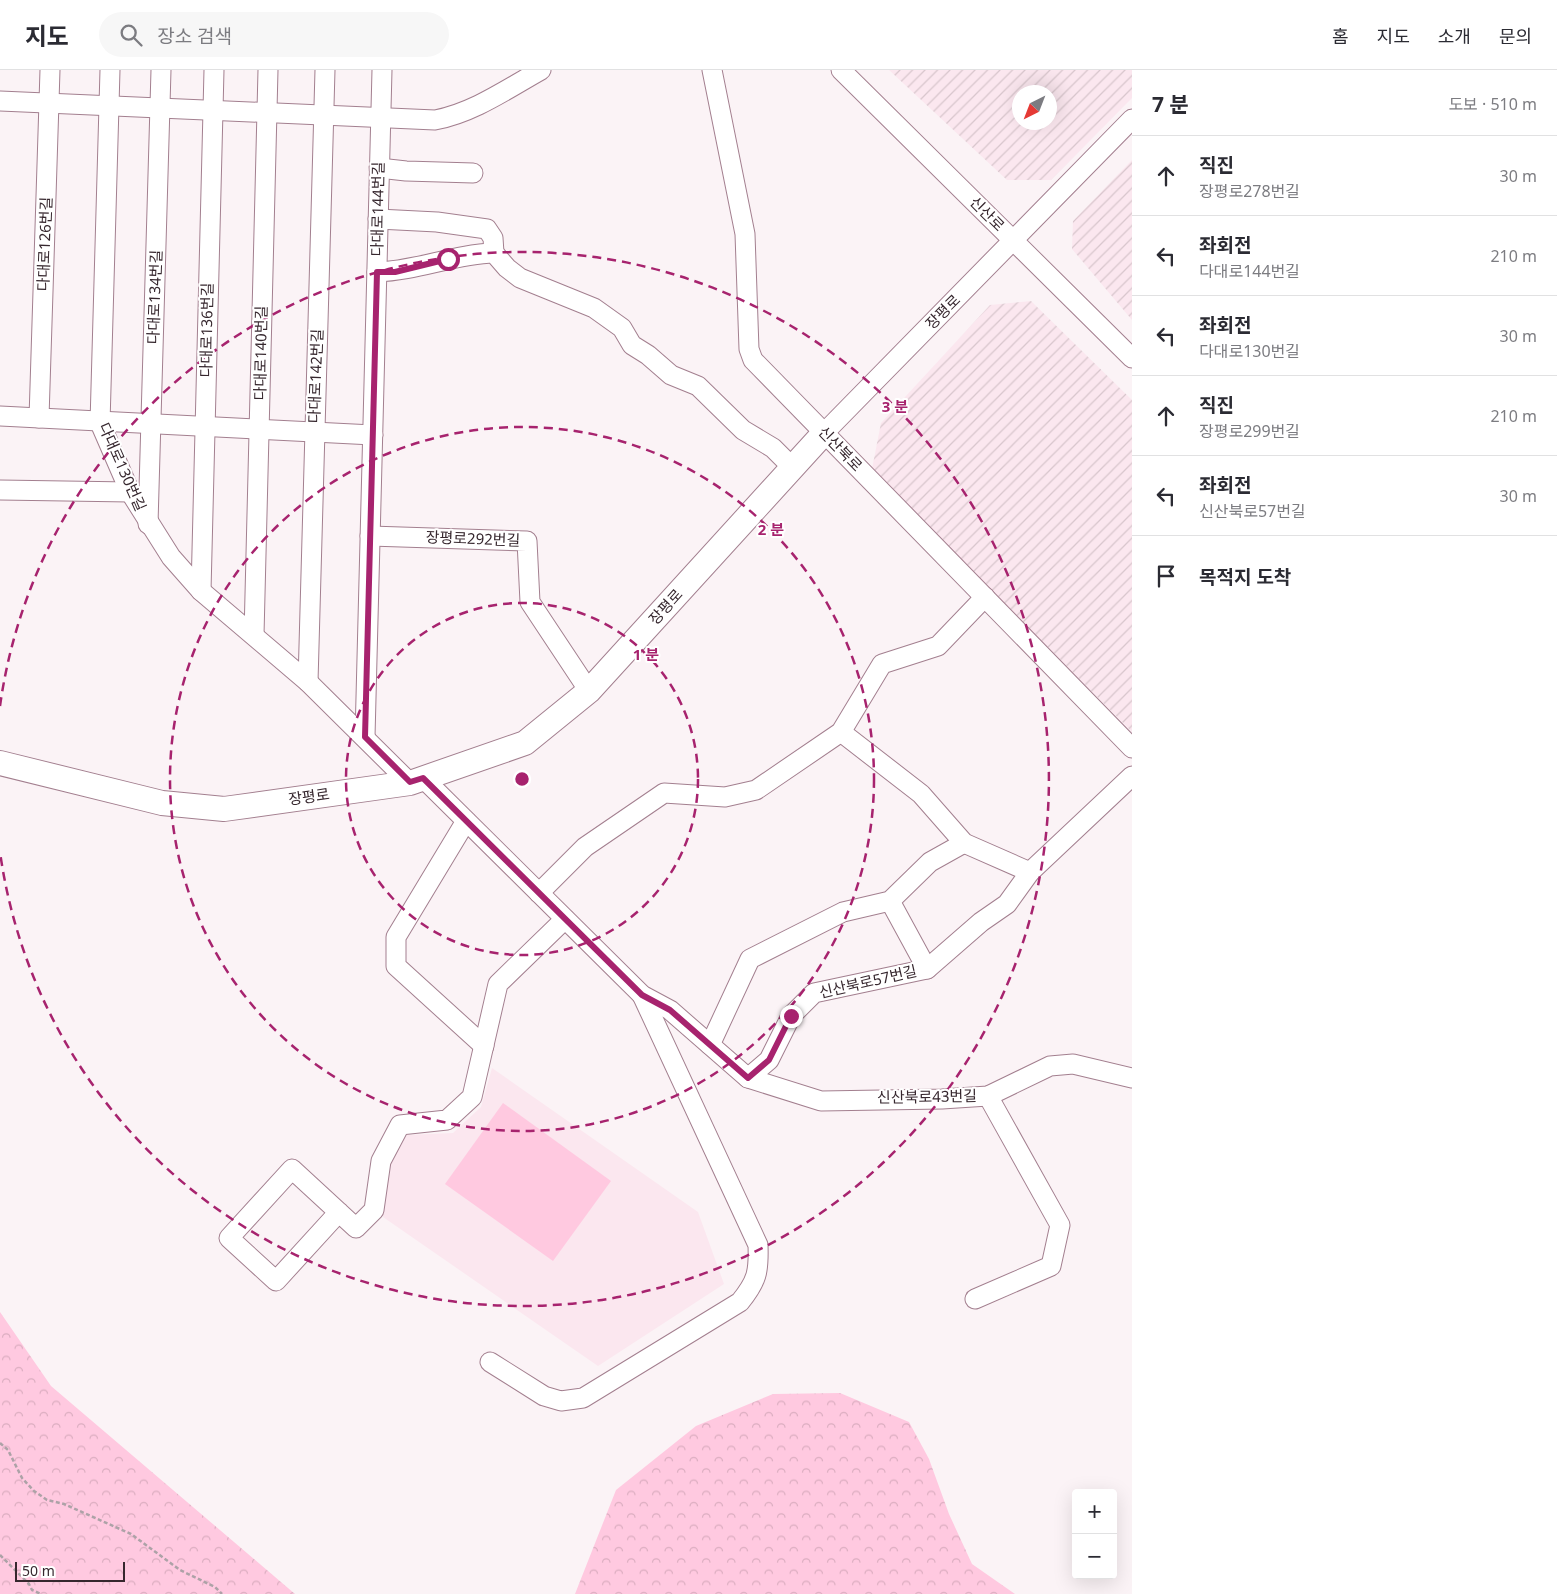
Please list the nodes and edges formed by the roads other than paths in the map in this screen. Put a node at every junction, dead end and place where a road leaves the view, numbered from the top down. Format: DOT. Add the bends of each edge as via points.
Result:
graph roads {
  1 [pos="50,70"];
  2 [pos="110,70"];
  3 [pos="161,70"];
  4 [pos="214,70"];
  5 [pos="268,70"];
  6 [pos="325,70"];
  7 [pos="382,70"];
  8 [pos="541,70"];
  9 [pos="712,70"];
  10 [pos="841,70"];
  11 [pos="0,101"];
  12 [pos="49,103"];
  13 [pos="109,105"];
  14 [pos="160,108"];
  15 [pos="213,110"];
  16 [pos="267,112"];
  17 [pos="324,115"];
  18 [pos="380,118"];
  19 [pos="1132,119"];
  20 [pos="379,168"];
  21 [pos="473,172"];
  22 [pos="378,219"];
  23 [pos="1013,240"];
  24 [pos="494,253"];
  25 [pos="377,272"];
  26 [pos="1132,358"];
  27 [pos="0,416"];
  28 [pos="39,418"];
  29 [pos="100,423"];
  30 [pos="151,425"];
  31 [pos="205,428"];
  32 [pos="259,430"];
  33 [pos="314,432"];
  34 [pos="824,433"];
  35 [pos="373,435"];
  36 [pos="792,467"];
  37 [pos="0,490"];
  38 [pos="130,492"];
  39 [pos="148,524"];
  40 [pos="370,536"];
  41 [pos="201,590"];
  42 [pos="985,597"];
  43 [pos="254,635"];
  44 [pos="308,682"];
  45 [pos="589,691"];
  46 [pos="841,732"];
  47 [pos="365,737"];
  48 [pos="1132,748"];
  49 [pos="0,763"];
  50 [pos="1132,776"];
  51 [pos="417,780"];
  52 [pos="466,821"];
  53 [pos="964,843"];
  54 [pos="1030,872"];
  55 [pos="539,893"];
  56 [pos="890,901"];
  57 [pos="566,919"];
  58 [pos="927,969"];
  59 [pos="642,995"];
  60 [pos="710,1045"];
  61 [pos="484,1046"];
  62 [pos="748,1078"];
  63 [pos="1132,1078"];
  64 [pos="988,1096"];
  65 [pos="339,1212"];
  66 [pos="975,1299"];
  67 [pos="490,1362"];
  1 -- 12 [label="street, 다대로126번길"];
  2 -- 13 [label="street, 다대로130번길"];
  3 -- 14 [label="street, 다대로134번길"];
  4 -- 15 [label="street, 다대로136번길"];
  5 -- 16 [label="street, 다대로140번길"];
  6 -- 17 [label="street, 다대로142번길"];
  7 -- 18 [label="street, 다대로144번길"];
  8 -- 18 [label="street" via="454,116 435,120"];
  9 -- 34 [label="street, 신산북로" via="745,234 749,349 753,360"];
  10 -- 23 [label="street, 신산로"];
  11 -- 12 [label="street"];
  12 -- 13 [label="street"];
  12 -- 28 [label="street, 다대로126번길"];
  13 -- 14 [label="street"];
  13 -- 29 [label="street, 다대로130번길"];
  14 -- 15 [label="street"];
  14 -- 30 [label="street, 다대로134번길"];
  15 -- 16 [label="street"];
  15 -- 31 [label="street, 다대로136번길"];
  16 -- 17 [label="street"];
  16 -- 32 [label="street, 다대로140번길"];
  17 -- 18 [label="street"];
  17 -- 33 [label="street, 다대로142번길"];
  18 -- 20 [label="street, 다대로144번길"];
  19 -- 23 [label="street, 장평로"];
  20 -- 21 [label="street"];
  20 -- 22 [label="street, 다대로144번길"];
  22 -- 24 [label="street" via="487,229 493,238"];
  22 -- 25 [label="street, 다대로144번길"];
  23 -- 26 [label="street, 신산로"];
  23 -- 34 [label="street, 장평로"];
  24 -- 25 [label="street" via="448,259 395,272"];
  24 -- 36 [label="street" via="520,278 594,308 622,328 632,345 671,376 698,386 743,430 773,448"];
  25 -- 35 [label="street, 다대로144번길"];
  27 -- 28 [label="street"];
  28 -- 29 [label="street"];
  29 -- 30 [label="street"];
  29 -- 38 [label="street, 다대로130번길"];
  30 -- 31 [label="street"];
  30 -- 39 [label="street, 다대로134번길"];
  31 -- 32 [label="street"];
  31 -- 41 [label="street, 다대로136번길"];
  32 -- 33 [label="street"];
  32 -- 43 [label="street, 다대로140번길"];
  33 -- 35 [label="street"];
  33 -- 44 [label="street, 다대로142번길"];
  34 -- 36 [label="main road, 장평로"];
  34 -- 42 [label="street, 신산북로"];
  35 -- 40 [label="street, 다대로144번길"];
  36 -- 45 [label="main road, 장평로"];
  37 -- 38 [label="street"];
  38 -- 39 [label="street, 다대로130번길"];
  39 -- 41 [label="street, 다대로130번길" via="170,557"];
  40 -- 45 [label="street, 장평로292번길" via="527,541 530,602"];
  40 -- 47 [label="street, 다대로144번길"];
  41 -- 43 [label="street, 다대로130번길"];
  42 -- 46 [label="street" via="938,646 882,664"];
  42 -- 48 [label="street, 신산북로"];
  43 -- 44 [label="street, 다대로130번길"];
  44 -- 47 [label="street, 다대로130번길"];
  45 -- 51 [label="main road, 장평로" via="525,743"];
  46 -- 53 [label="street" via="921,794"];
  46 -- 55 [label="street" via="756,790 725,798 664,792 584,846"];
  47 -- 51 [label="street, 다대로130번길"];
  49 -- 51 [label="main road, 장평로" via="162,802 224,809"];
  50 -- 54 [label="street, 신산북로57번길"];
  51 -- 52 [label="street, 다대로130번길"];
  52 -- 55 [label="street, 다대로130번길"];
  52 -- 61 [label="street" via="396,937 396,966"];
  53 -- 54 [label="street"];
  53 -- 56 [label="street" via="930,862"];
  54 -- 58 [label="street, 신산북로57번길" via="1007,904"];
  55 -- 57 [label="street, 다대로130번길"];
  56 -- 58 [label="street"];
  56 -- 60 [label="street" via="843,912 750,959"];
  57 -- 59 [label="street, 다대로130번길"];
  57 -- 61 [label="street" via="498,984"];
  58 -- 62 [label="street, 신산북로57번길" via="814,993 791,1016 769,1060"];
  59 -- 60 [label="street" via="670,1010"];
  59 -- 67 [label="street" via="758,1246 759,1268 753,1285 740,1302 583,1398 561,1401 544,1396"];
  60 -- 62 [label="street"];
  61 -- 65 [label="street" via="472,1097 447,1120 400,1126 381,1161 374,1210 356,1228"];
  62 -- 64 [label="street, 신산북로43번길" via="821,1101"];
  63 -- 64 [label="street, 신산북로43번길" via="1073,1064 1050,1066"];
  64 -- 66 [label="street" via="1060,1225 1051,1266"];
  65 -- 65 [label="street" via="276,1282 229,1238 292,1169"];
}
